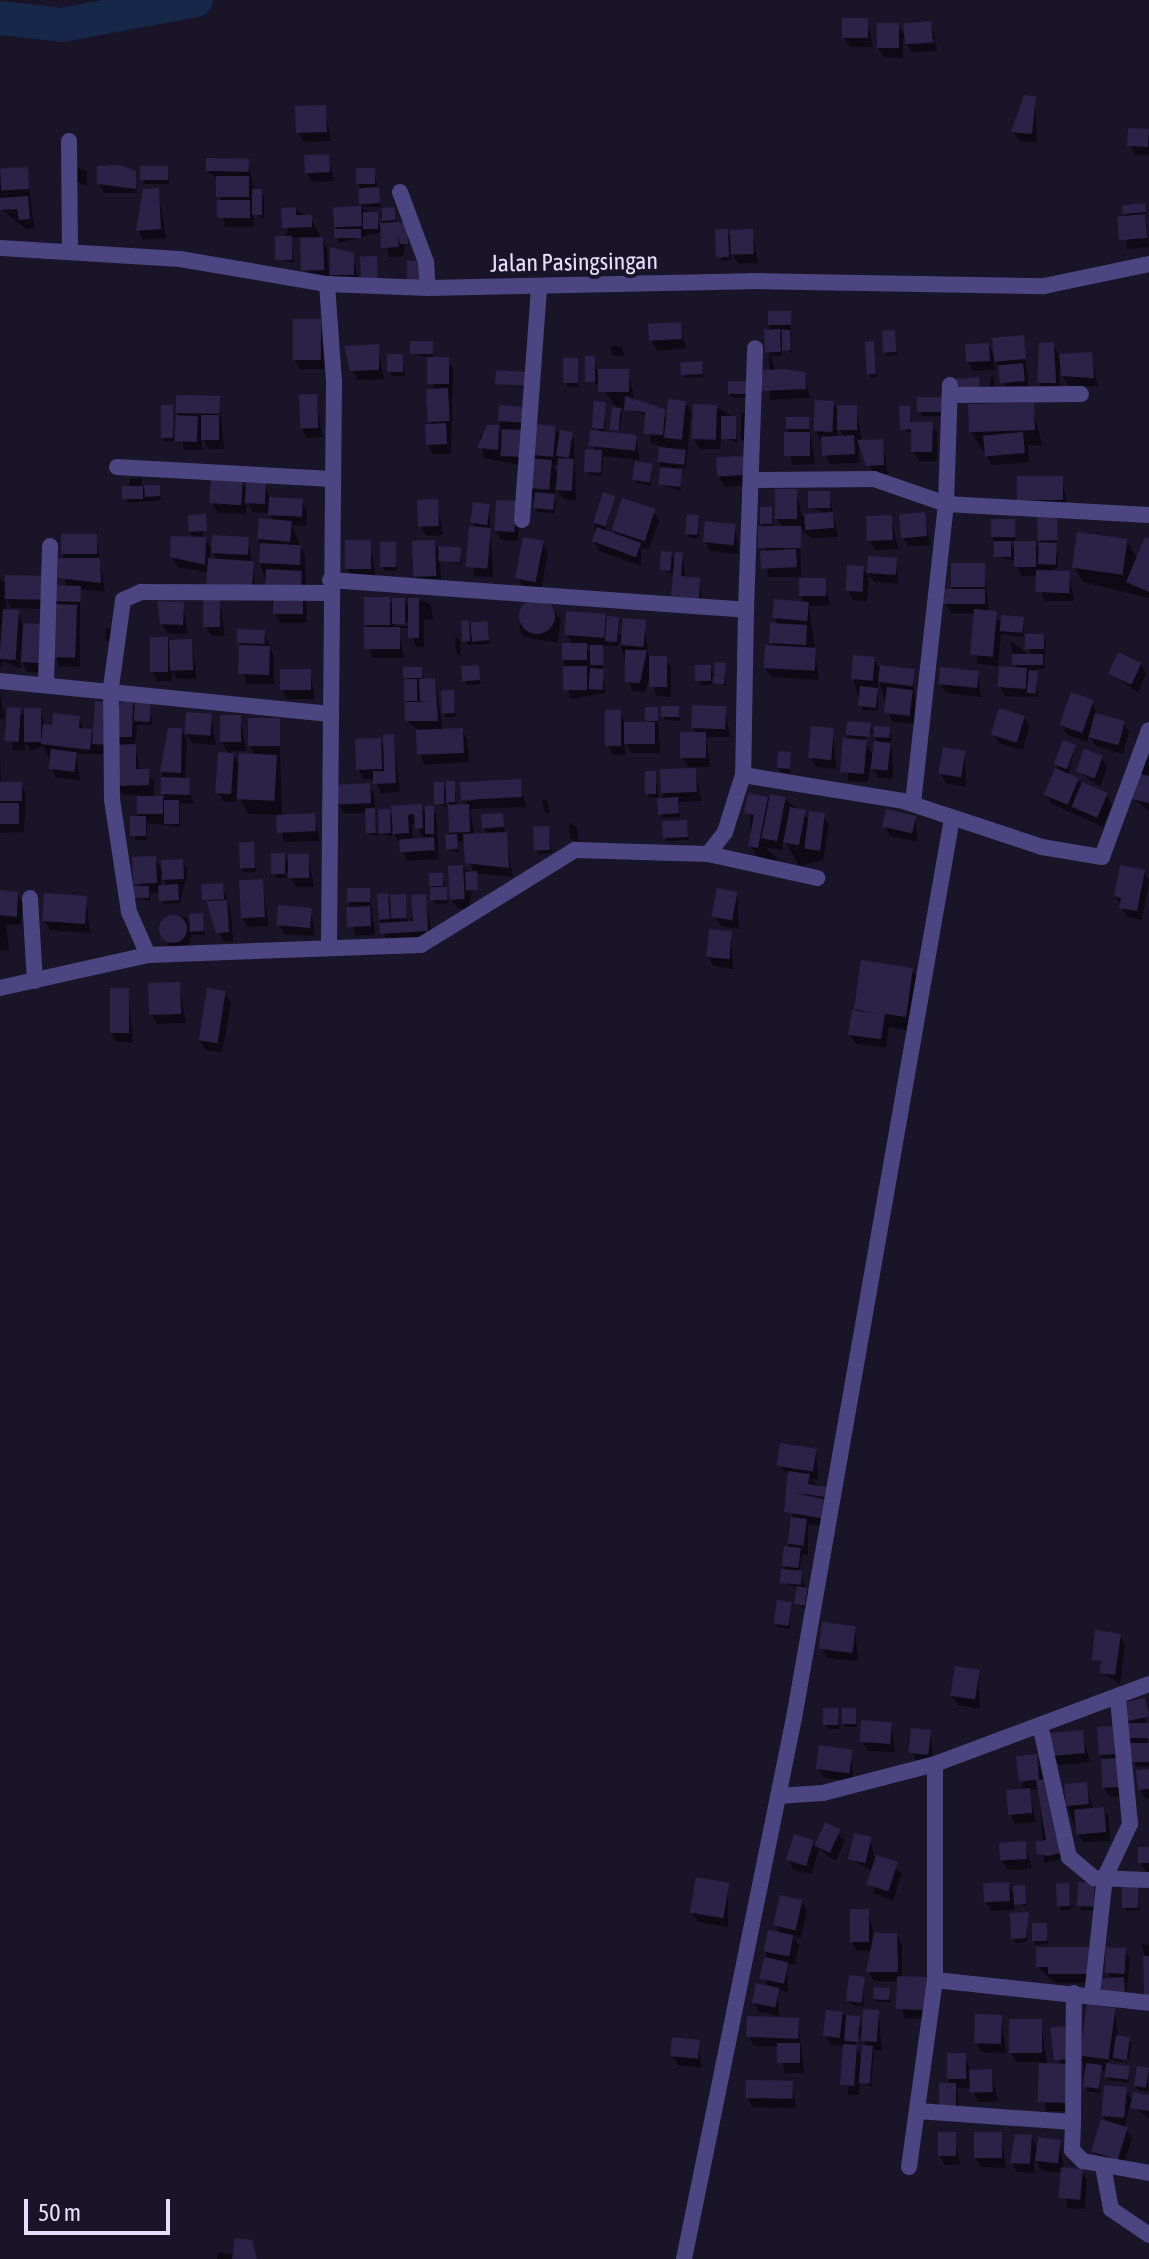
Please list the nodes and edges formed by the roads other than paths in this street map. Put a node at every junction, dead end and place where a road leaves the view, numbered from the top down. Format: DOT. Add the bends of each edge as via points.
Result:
graph roads {
  1 [pos="69,141"];
  2 [pos="400,192"];
  3 [pos="0,248"];
  4 [pos="70,250"];
  5 [pos="1149,264"];
  6 [pos="428,288"];
  7 [pos="329,291"];
  8 [pos="539,295"];
  9 [pos="755,348"];
  10 [pos="1081,394"];
  11 [pos="117,467"];
  12 [pos="332,479"];
  13 [pos="755,480"];
  14 [pos="946,504"];
  15 [pos="1149,515"];
  16 [pos="522,520"];
  17 [pos="50,546"];
  18 [pos="330,587"];
  19 [pos="746,610"];
  20 [pos="0,681"];
  21 [pos="46,683"];
  22 [pos="111,687"];
  23 [pos="330,714"];
  24 [pos="1149,730"];
  25 [pos="743,775"];
  26 [pos="913,803"];
  27 [pos="952,818"];
  28 [pos="708,854"];
  29 [pos="817,878"];
  30 [pos="30,898"];
  31 [pos="329,948"];
  32 [pos="148,955"];
  33 [pos="35,981"];
  34 [pos="0,988"];
  35 [pos="1149,1684"];
  36 [pos="1118,1699"];
  37 [pos="1041,1729"];
  38 [pos="935,1764"];
  39 [pos="778,1796"];
  40 [pos="1105,1877"];
  41 [pos="1149,1880"];
  42 [pos="935,1980"];
  43 [pos="1074,1993"];
  44 [pos="1092,1996"];
  45 [pos="1149,2003"];
  46 [pos="918,2111"];
  47 [pos="1073,2122"];
  48 [pos="1103,2166"];
  49 [pos="909,2167"];
  50 [pos="1149,2173"];
  51 [pos="1149,2235"];
  52 [pos="684,2259"];
  1 -- 4 [label="street"];
  2 -- 6 [label="street" via="426,262"];
  3 -- 4 [label="street, Jalan Pasingsingan"];
  4 -- 7 [label="street, Jalan Pasingsingan"];
  5 -- 8 [label="street, Jalan Pasingsingan" via="1044,286 750,281"];
  6 -- 7 [label="street, Jalan Pasingsingan"];
  6 -- 8 [label="street, Jalan Pasingsingan"];
  7 -- 12 [label="street"];
  8 -- 16 [label="street"];
  9 -- 13 [label="street"];
  10 -- 14 [label="street" via="950,390"];
  11 -- 12 [label="street"];
  12 -- 18 [label="street"];
  13 -- 14 [label="street" via="892,480"];
  13 -- 19 [label="street"];
  14 -- 15 [label="street"];
  14 -- 26 [label="street"];
  17 -- 21 [label="street"];
  18 -- 19 [label="street"];
  18 -- 22 [label="street" via="131,595 118,610"];
  18 -- 23 [label="street"];
  19 -- 25 [label="street"];
  20 -- 21 [label="street"];
  21 -- 22 [label="street"];
  22 -- 23 [label="street"];
  22 -- 32 [label="street" via="119,866"];
  23 -- 31 [label="street"];
  24 -- 27 [label="street" via="1102,857"];
  25 -- 26 [label="street"];
  25 -- 28 [label="street" via="725,832"];
  26 -- 27 [label="street"];
  27 -- 39 [label="street"];
  28 -- 29 [label="street"];
  28 -- 31 [label="street" via="575,850 421,945"];
  30 -- 33 [label="street"];
  31 -- 32 [label="street"];
  32 -- 33 [label="street"];
  33 -- 34 [label="street"];
  35 -- 36 [label="street"];
  36 -- 37 [label="street"];
  36 -- 40 [label="street" via="1130,1824"];
  37 -- 38 [label="street"];
  37 -- 40 [label="street" via="1069,1857 1094,1878"];
  38 -- 39 [label="street" via="823,1793"];
  38 -- 42 [label="street"];
  39 -- 52 [label="street"];
  40 -- 41 [label="street"];
  40 -- 44 [label="street"];
  42 -- 43 [label="street"];
  42 -- 46 [label="street"];
  43 -- 44 [label="street"];
  43 -- 47 [label="street"];
  44 -- 45 [label="street"];
  46 -- 47 [label="street"];
  46 -- 49 [label="street"];
  47 -- 48 [label="street" via="1072,2150"];
  48 -- 50 [label="street"];
  48 -- 51 [label="street" via="1111,2209"];
}
